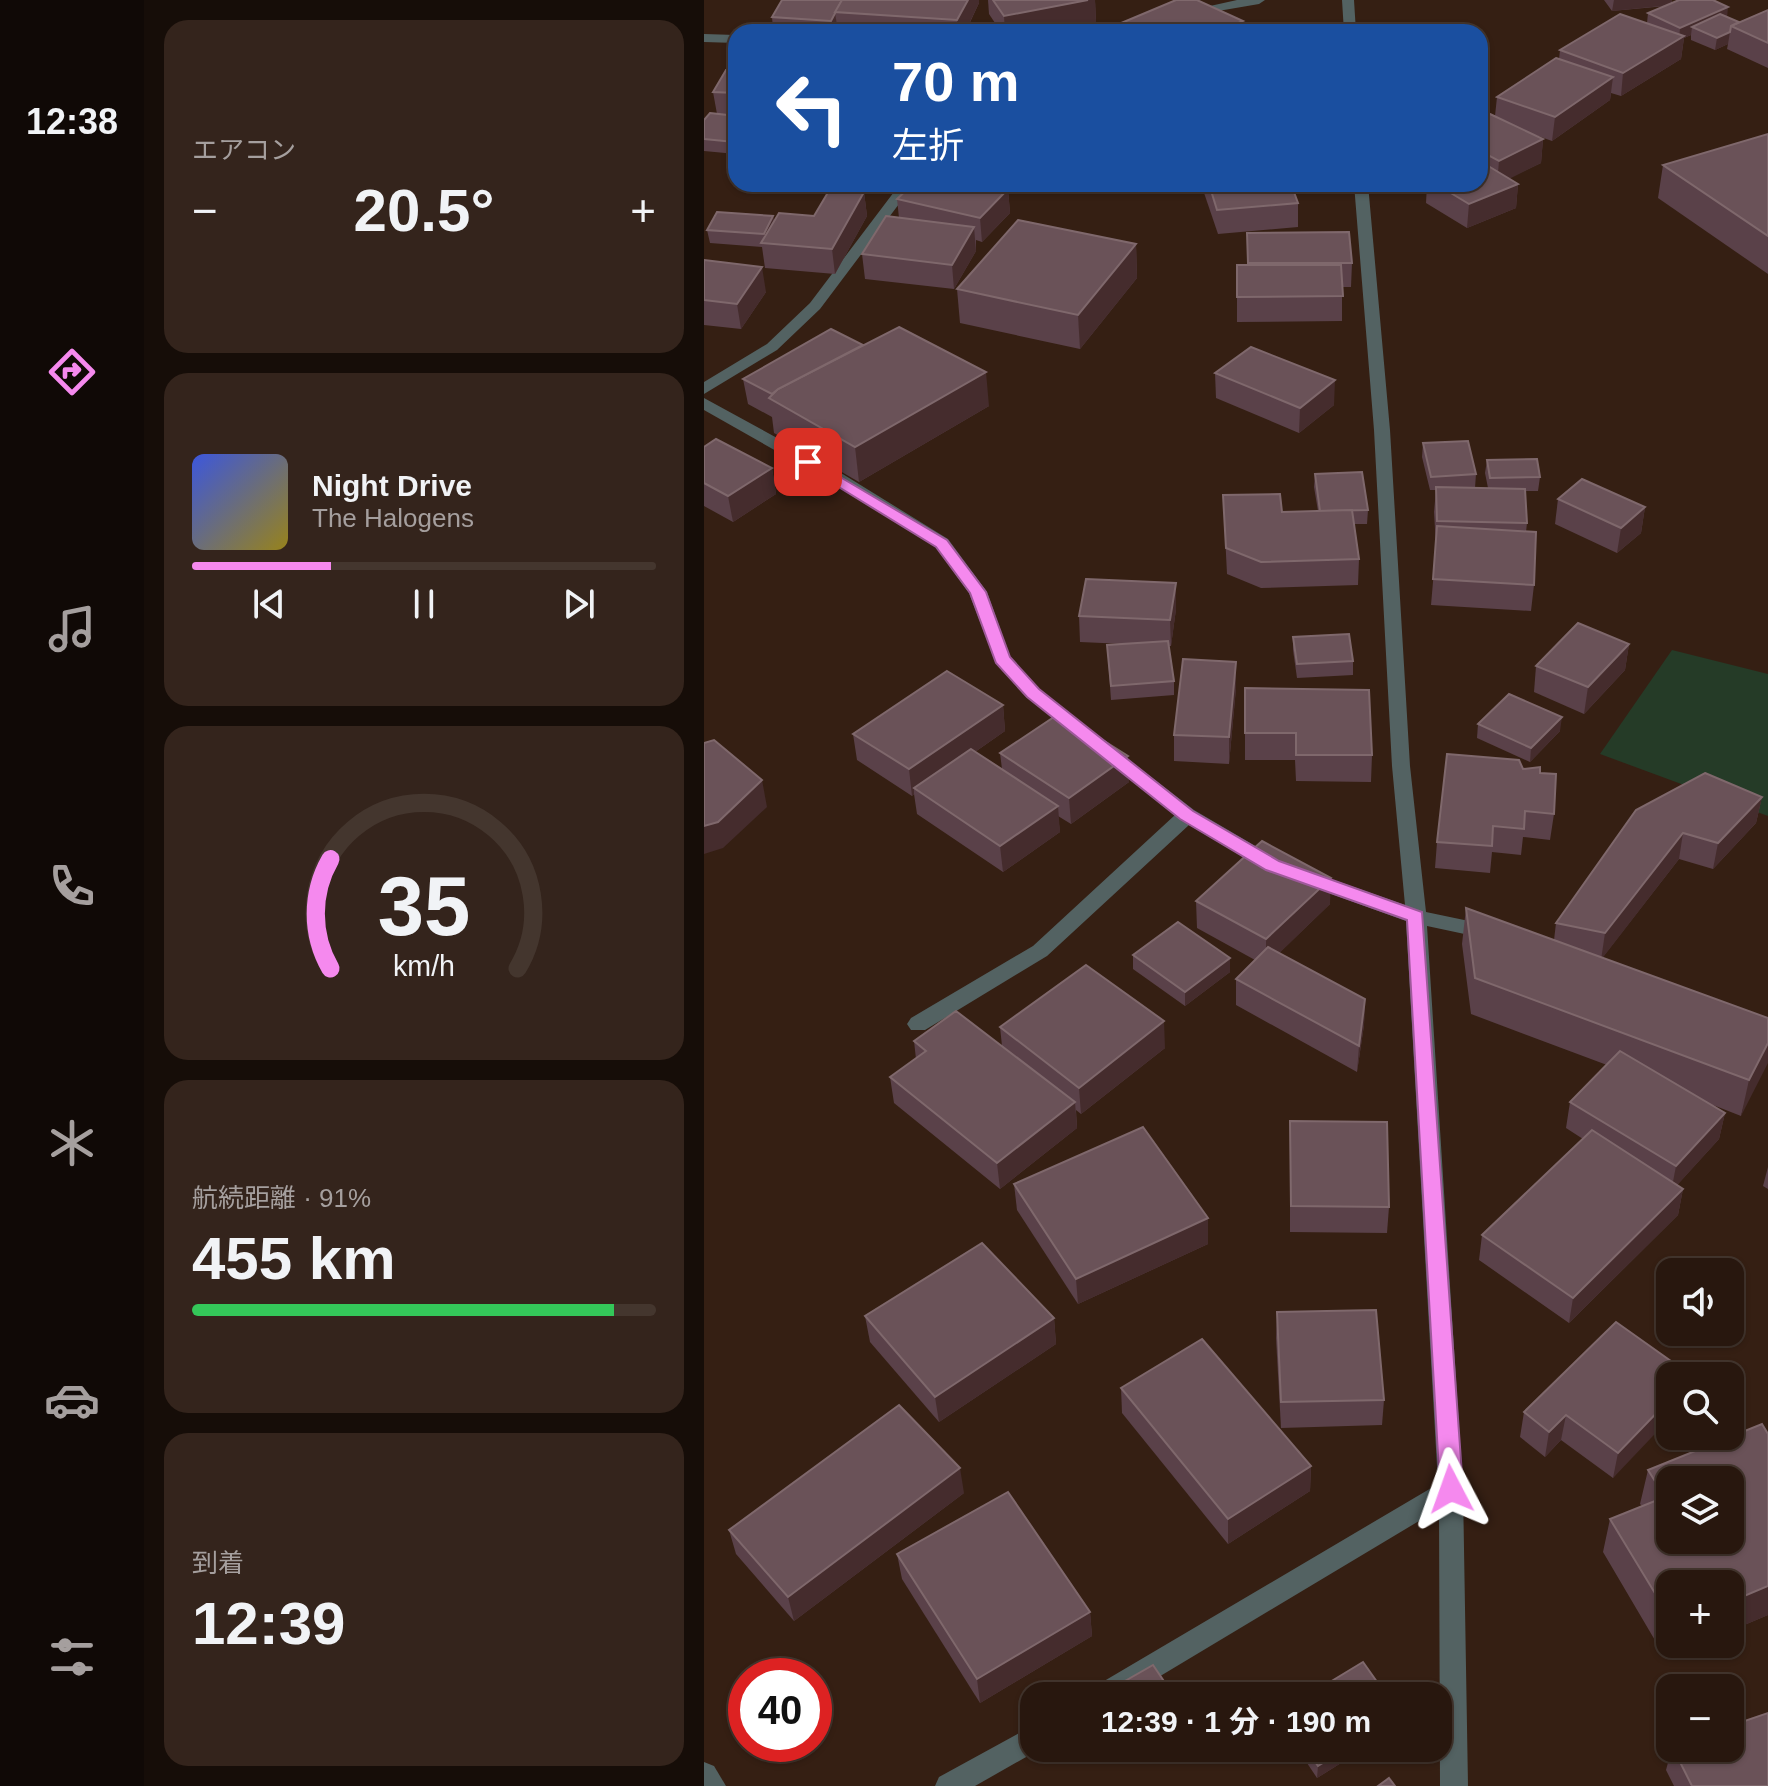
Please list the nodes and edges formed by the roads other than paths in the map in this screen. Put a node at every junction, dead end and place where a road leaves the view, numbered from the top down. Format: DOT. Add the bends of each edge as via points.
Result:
graph roads {
  1 [pos="1259,0"];
  2 [pos="1348,0"];
  3 [pos="1128,24"];
  4 [pos="1350,24"];
  5 [pos="704,38"];
  6 [pos="728,39"];
  7 [pos="901,192"];
  8 [pos="1362,192"];
  9 [pos="704,389"];
  10 [pos="704,403"];
  11 [pos="1187,815"];
  12 [pos="1416,917"];
  13 [pos="1509,938"];
  14 [pos="918,1024"];
  15 [pos="1451,1489"];
  16 [pos="1127,1682"];
  17 [pos="1020,1746"];
  18 [pos="704,1775"];
  19 [pos="712,1786"];
  20 [pos="949,1786"];
  21 [pos="1454,1786"];
  1 -- 3 [label="street"];
  2 -- 4 [label="street"];
  5 -- 6 [label="street"];
  7 -- 9 [label="street" via="815,306 772,347"];
  8 -- 12 [label="street"];
  10 -- 11 [label="street" via="942,543 978,592 1002,659 1033,693"];
  11 -- 12 [label="street" via="1273,865"];
  11 -- 14 [label="street" via="1040,951"];
  12 -- 13 [label="street"];
  12 -- 15 [label="street"];
  15 -- 16 [label="street"];
  15 -- 21 [label="street"];
  17 -- 20 [label="street"];
  18 -- 19 [label="street"];
}
